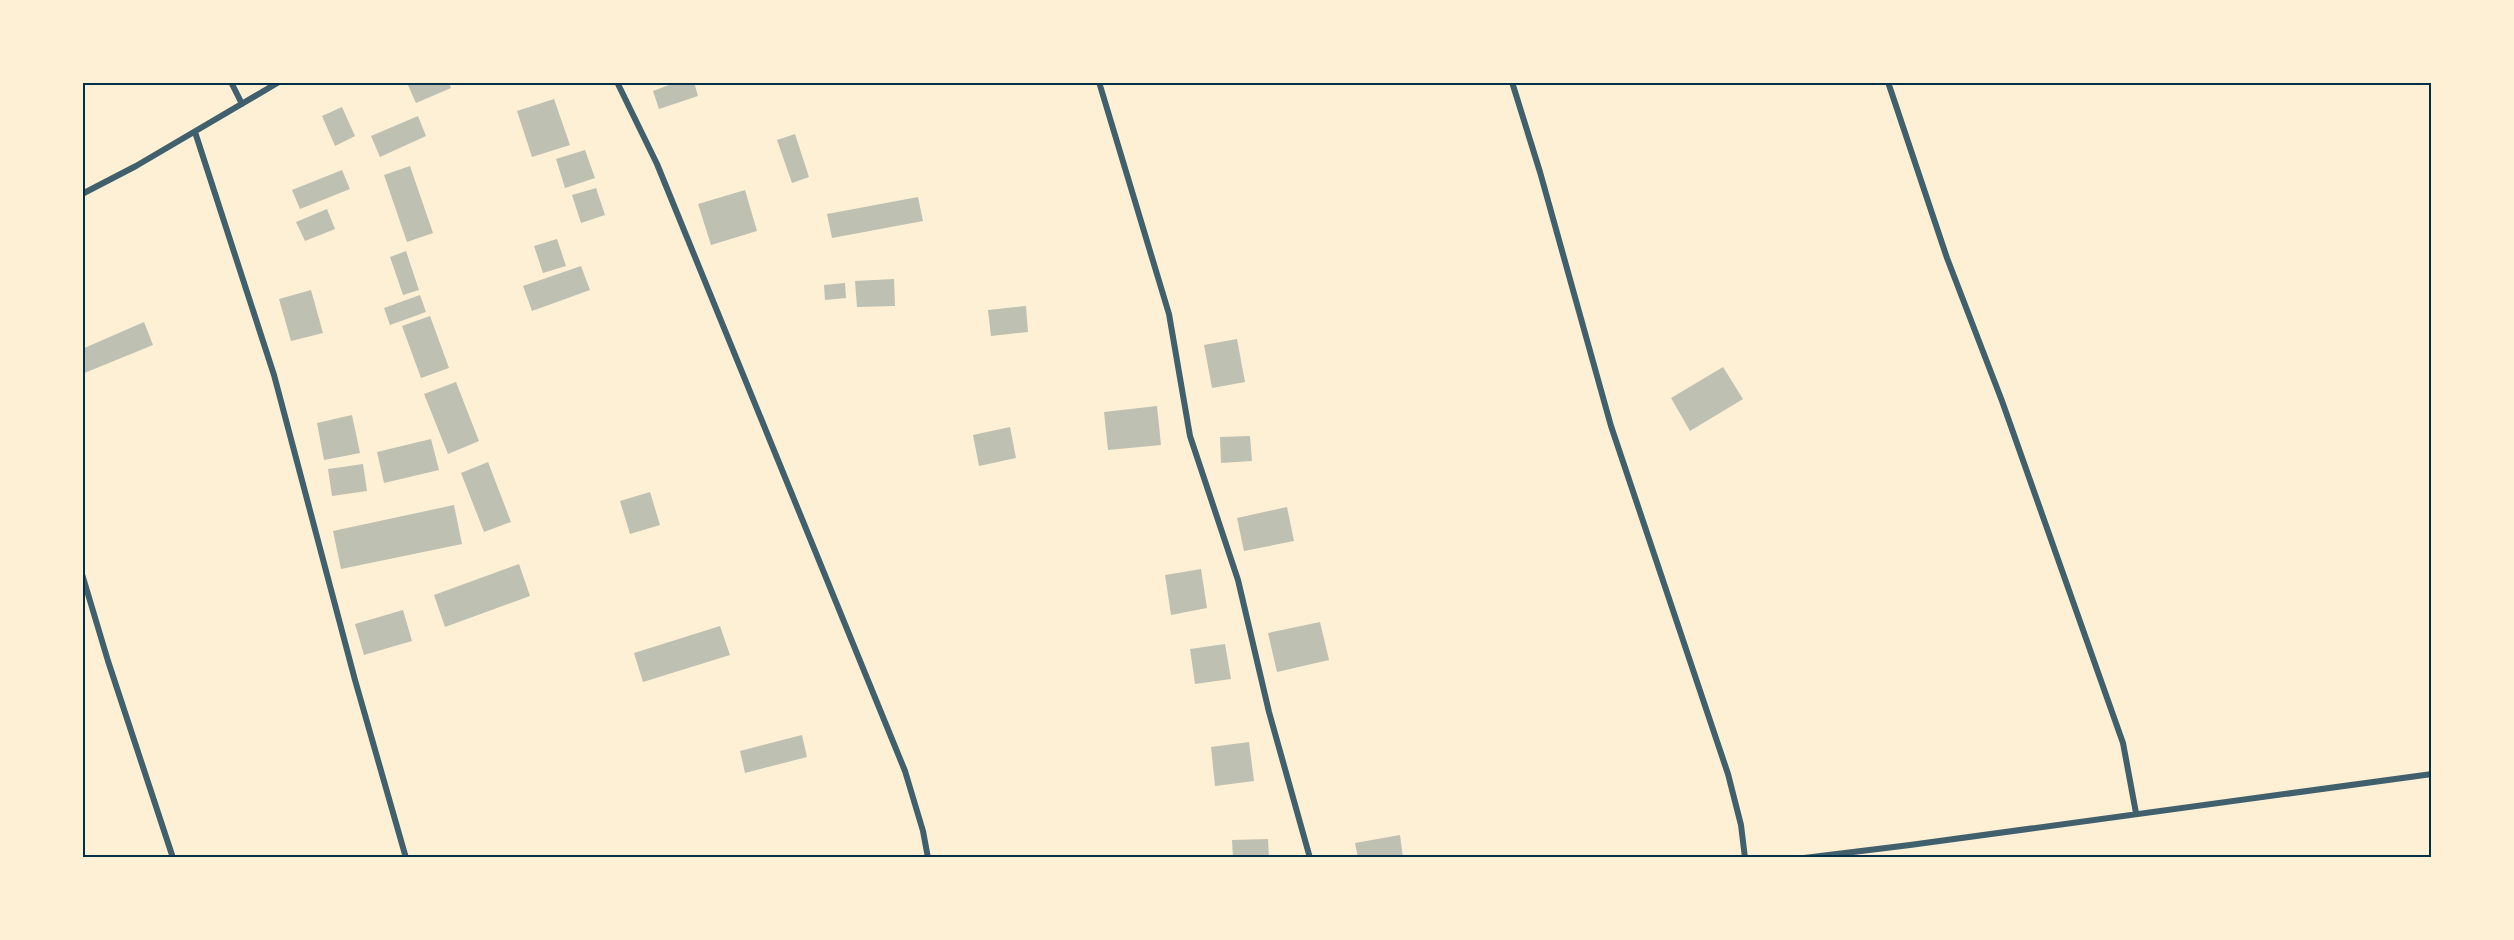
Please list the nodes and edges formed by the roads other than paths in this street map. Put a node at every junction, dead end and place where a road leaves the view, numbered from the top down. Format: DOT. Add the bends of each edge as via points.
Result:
graph roads {
  1 [pos="231,82"];
  2 [pos="279,82"];
  3 [pos="617,82"];
  4 [pos="1099,82"];
  5 [pos="1512,82"];
  6 [pos="1888,82"];
  7 [pos="242,104"];
  8 [pos="195,132"];
  9 [pos="82,194"];
  10 [pos="82,574"];
  11 [pos="2432,774"];
  12 [pos="2136,813"];
  13 [pos="173,858"];
  14 [pos="406,858"];
  15 [pos="928,858"];
  16 [pos="1310,858"];
  17 [pos="1745,858"];
  18 [pos="1804,858"];
  1 -- 7 [label="street"];
  2 -- 7 [label="street"];
  3 -- 15 [label="street" via="657,164 905,771"];
  4 -- 16 [label="street" via="1169,314 1190,436 1238,580 1269,712"];
  5 -- 17 [label="street" via="1611,426 1728,774"];
  6 -- 12 [label="street" via="1947,258 2123,743"];
  7 -- 8 [label="street"];
  8 -- 9 [label="street"];
  8 -- 14 [label="street" via="274,375"];
  10 -- 13 [label="street"];
  11 -- 12 [label="street"];
  12 -- 18 [label="street"];
}
